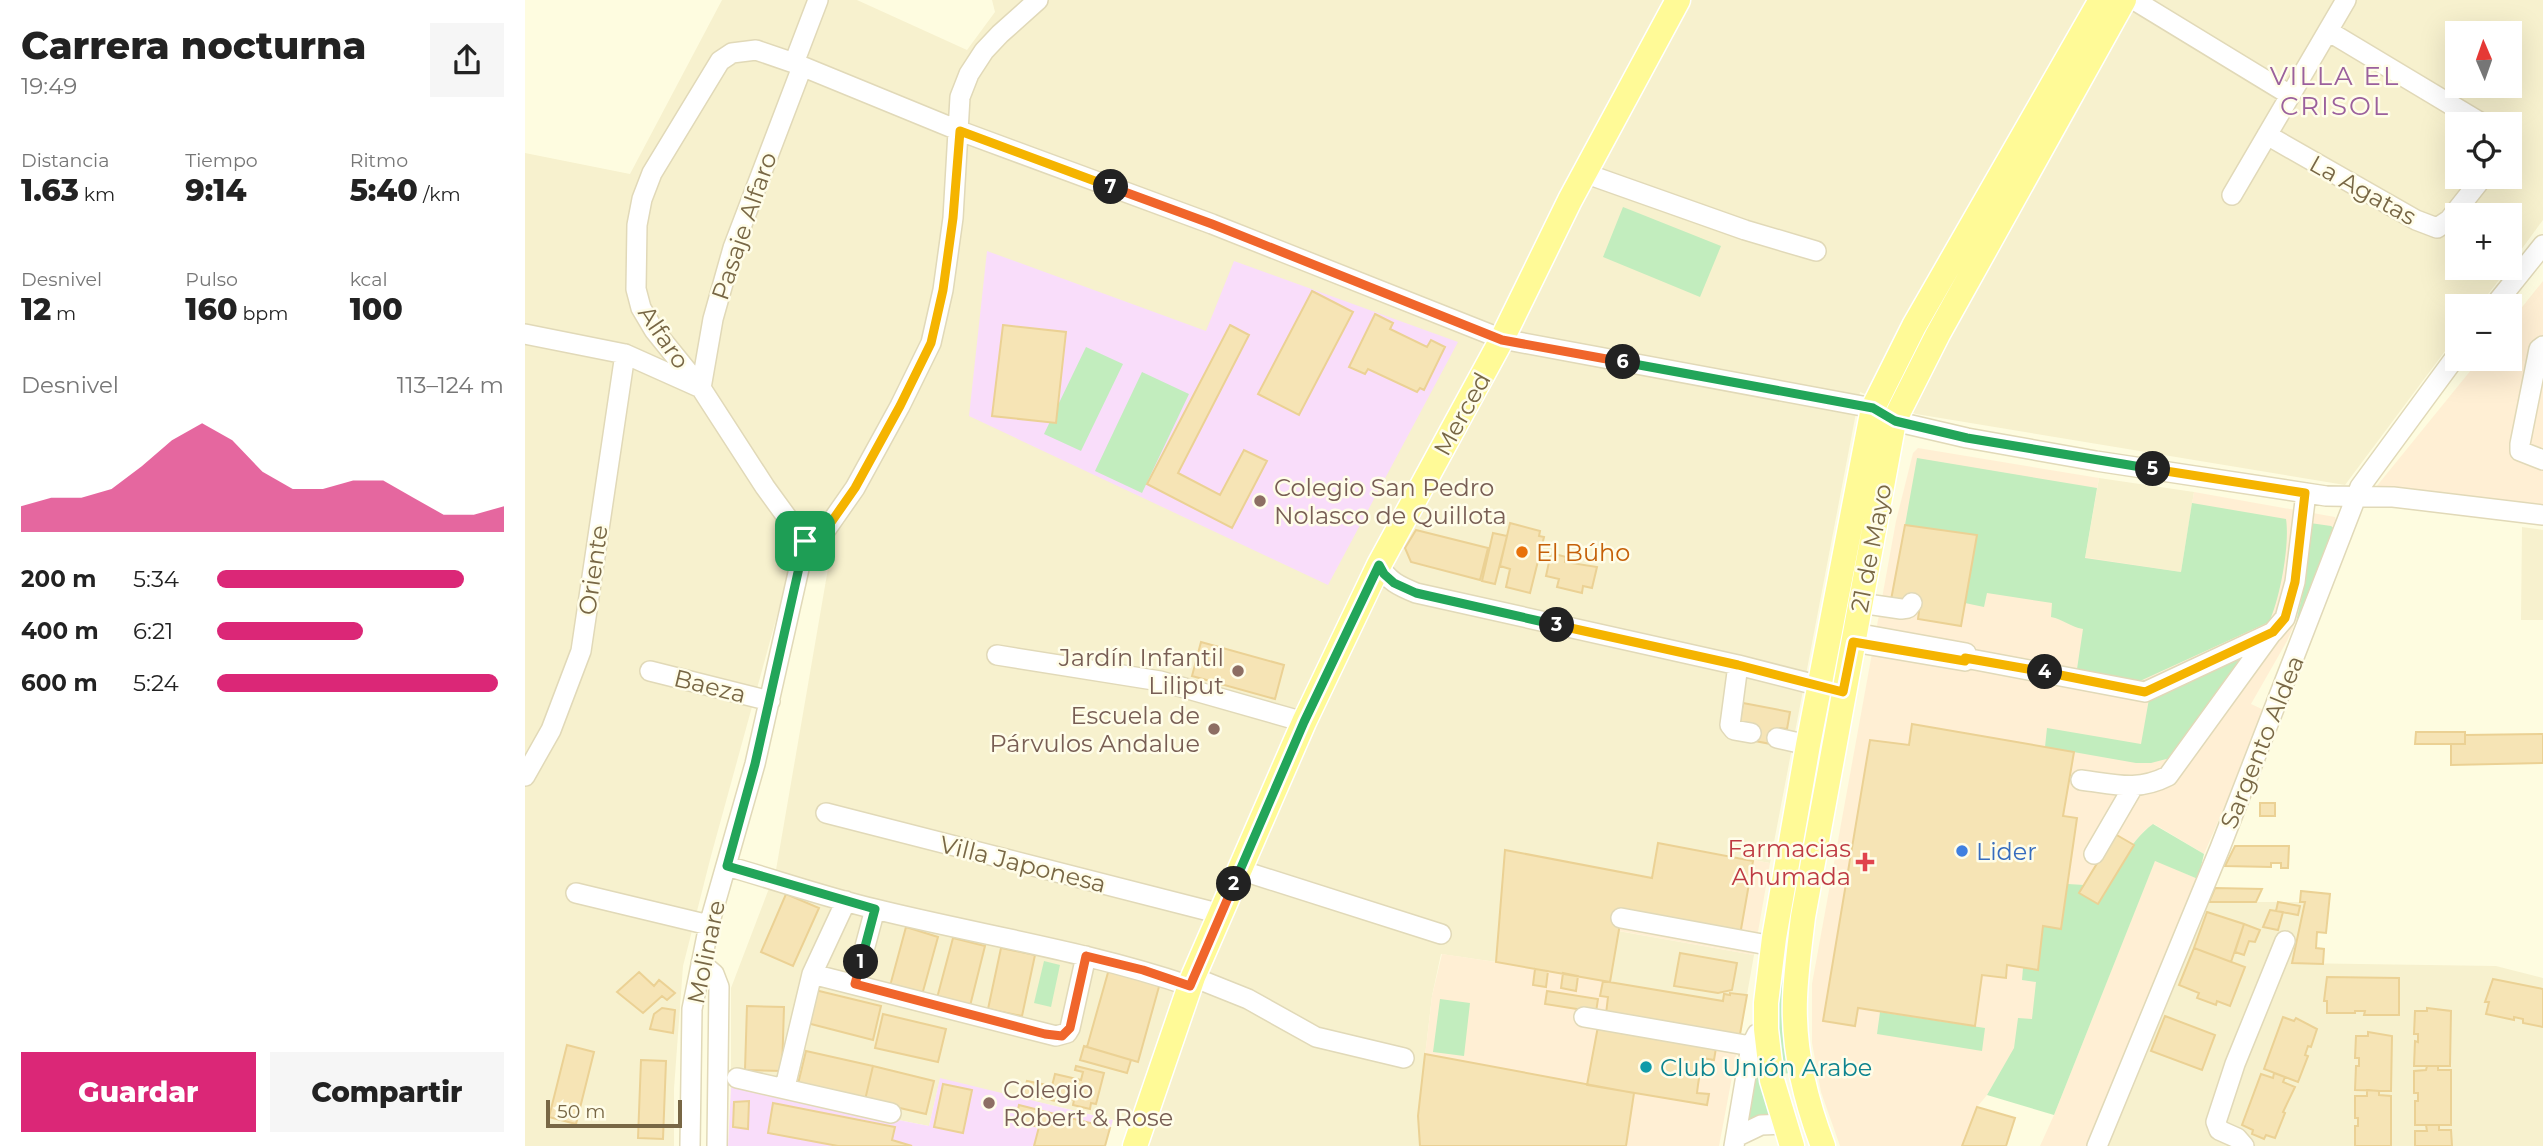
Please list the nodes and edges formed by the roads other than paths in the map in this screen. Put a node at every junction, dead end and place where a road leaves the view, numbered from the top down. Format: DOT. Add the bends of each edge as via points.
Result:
graph roads {
  1 [pos="818,0"];
  2 [pos="1038,0"];
  3 [pos="1678,0"];
  4 [pos="2101,0"];
  5 [pos="2124,0"];
  6 [pos="2134,0"];
  7 [pos="2346,0"];
  8 [pos="2328,31"];
  9 [pos="798,65"];
  10 [pos="2290,95"];
  11 [pos="2463,112"];
  12 [pos="960,131"];
  13 [pos="2267,135"];
  14 [pos="1584,173"];
  15 [pos="2474,189"];
  16 [pos="2232,195"];
  17 [pos="2543,246"];
  18 [pos="1816,251"];
  19 [pos="2504,294"];
  20 [pos="525,334"];
  21 [pos="1502,340"];
  22 [pos="2543,346"];
  23 [pos="625,354"];
  24 [pos="2445,371"];
  25 [pos="701,388"];
  26 [pos="1873,408"];
  27 [pos="1895,421"];
  28 [pos="2543,460"];
  29 [pos="2305,493"];
  30 [pos="2357,498"];
  31 [pos="2543,515"];
  32 [pos="805,541"];
  33 [pos="1379,565"];
  34 [pos="1860,603"];
  35 [pos="1912,603"];
  36 [pos="2273,632"];
  37 [pos="1854,638"];
  38 [pos="997,655"];
  39 [pos="1738,665"];
  40 [pos="650,671"];
  41 [pos="1819,685"];
  42 [pos="1843,692"];
  43 [pos="770,701"];
  44 [pos="1304,722"];
  45 [pos="1751,733"];
  46 [pos="1777,738"];
  47 [pos="1808,745"];
  48 [pos="525,776"];
  49 [pos="2081,779"];
  50 [pos="2133,787"];
  51 [pos="826,813"];
  52 [pos="2094,854"];
  53 [pos="727,866"];
  54 [pos="1240,870"];
  55 [pos="576,893"];
  56 [pos="846,901"];
  57 [pos="875,909"];
  58 [pos="1221,914"];
  59 [pos="1621,919"];
  60 [pos="709,925"];
  61 [pos="1441,934"];
  62 [pos="2285,941"];
  63 [pos="1773,946"];
  64 [pos="1086,956"];
  65 [pos="701,963"];
  66 [pos="812,974"];
  67 [pos="1192,982"];
  68 [pos="855,984"];
  69 [pos="1766,1015"];
  70 [pos="1584,1017"];
  71 [pos="1751,1046"];
  72 [pos="1404,1058"];
  73 [pos="737,1078"];
  74 [pos="785,1087"];
  75 [pos="891,1113"];
  76 [pos="1788,1135"];
  77 [pos="1735,1142"];
  78 [pos="689,1146"];
  79 [pos="717,1146"];
  80 [pos="1135,1146"];
  81 [pos="1823,1146"];
  82 [pos="2097,1146"];
  83 [pos="2244,1146"];
  1 -- 9 [label="street, Pasaje Alfaro"];
  2 -- 12 [label="street" via="1000,34 969,74 960,97"];
  3 -- 14 [label="main road, Merced"];
  4 -- 26 [label="main road, 21 de Mayo" via="1914,326"];
  5 -- 27 [label="main road, 21 de Mayo" via="1938,334"];
  6 -- 10 [label="street"];
  7 -- 8 [label="street"];
  8 -- 10 [label="street"];
  8 -- 11 [label="street"];
  9 -- 12 [label="street"];
  9 -- 25 [label="street, Pasaje Alfaro" via="733,248 713,319"];
  9 -- 25 [label="street, Alfaro" via="756,50 732,53 720,61 652,173 642,199 636,289 641,308"];
  10 -- 13 [label="street"];
  12 -- 21 [label="street" via="1212,224"];
  12 -- 32 [label="street" via="952,230 931,343 855,488 825,531"];
  13 -- 15 [label="street, La Agatas" via="2437,228"];
  13 -- 16 [label="street"];
  14 -- 18 [label="street"];
  14 -- 21 [label="main road, Merced"];
  17 -- 19 [label="street"];
  20 -- 23 [label="street"];
  21 -- 26 [label="street"];
  21 -- 33 [label="main road, Merced"];
  22 -- 28 [label="street" via="2520,444 2520,452"];
  23 -- 25 [label="street"];
  23 -- 48 [label="street, Oriente" via="581,652 551,730"];
  24 -- 30 [label="street, Sargento Aldea" via="2366,477"];
  25 -- 32 [label="street, Alfaro"];
  26 -- 27 [label="street"];
  26 -- 41 [label="main road, 21 de Mayo"];
  27 -- 29 [label="street" via="2096,461"];
  27 -- 34 [label="main road, 21 de Mayo"];
  29 -- 30 [label="street"];
  29 -- 36 [label="street" via="2292,594 2285,618"];
  30 -- 31 [label="street" via="2393,497"];
  30 -- 82 [label="street, Sargento Aldea"];
  32 -- 43 [label="street, Molinare"];
  33 -- 39 [label="street" via="1394,583 1416,593"];
  33 -- 44 [label="main road, Merced"];
  34 -- 35 [label="street" via="1901,609"];
  34 -- 37 [label="main road, 21 de Mayo"];
  36 -- 37 [label="street" via="2145,692"];
  36 -- 50 [label="street" via="2168,776"];
  37 -- 42 [label="main road, 21 de Mayo"];
  38 -- 44 [label="street" via="1160,681"];
  39 -- 41 [label="street"];
  39 -- 45 [label="street" via="1730,725"];
  40 -- 43 [label="street, Baeza"];
  41 -- 42 [label="street"];
  41 -- 47 [label="main road, 21 de Mayo"];
  42 -- 81 [label="main road, 21 de Mayo" via="1803,917 1795,997 1800,1064"];
  43 -- 53 [label="street, Molinare"];
  44 -- 54 [label="main road, Merced"];
  46 -- 47 [label="street"];
  47 -- 63 [label="main road, 21 de Mayo"];
  49 -- 50 [label="street"];
  50 -- 52 [label="street"];
  51 -- 58 [label="street, Villa Japonesa"];
  53 -- 56 [label="street"];
  53 -- 60 [label="street, Molinare"];
  54 -- 58 [label="main road, Merced"];
  54 -- 61 [label="street"];
  55 -- 60 [label="street"];
  56 -- 57 [label="street"];
  56 -- 66 [label="street"];
  57 -- 64 [label="street"];
  57 -- 68 [label="street"];
  58 -- 67 [label="main road, Merced"];
  59 -- 63 [label="street"];
  60 -- 65 [label="street, Molinare"];
  62 -- 83 [label="street" via="2216,1122 2219,1130"];
  63 -- 69 [label="main road, 21 de Mayo"];
  64 -- 67 [label="street"];
  64 -- 68 [label="street" via="1070,1028 1062,1036"];
  65 -- 78 [label="street, Molinare" via="692,1009"];
  65 -- 79 [label="street" via="714,974 719,987"];
  66 -- 68 [label="street"];
  66 -- 74 [label="street"];
  67 -- 72 [label="street" via="1248,999 1315,1037"];
  67 -- 80 [label="main road, Merced"];
  69 -- 71 [label="street, 21 de Mayo"];
  69 -- 76 [label="main road, 21 de Mayo" via="1772,1080"];
  70 -- 71 [label="street"];
  71 -- 77 [label="street, 21 de Mayo"];
  73 -- 74 [label="street"];
  74 -- 75 [label="street"];
  76 -- 77 [label="street, 21 de Mayo" via="1762,1125"];
}
